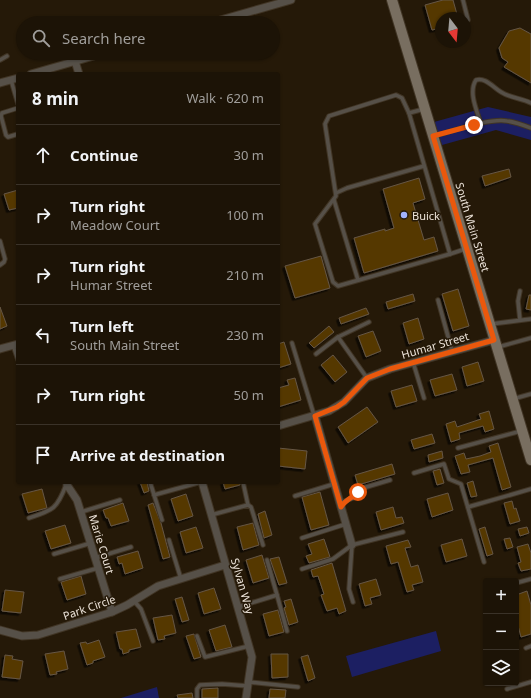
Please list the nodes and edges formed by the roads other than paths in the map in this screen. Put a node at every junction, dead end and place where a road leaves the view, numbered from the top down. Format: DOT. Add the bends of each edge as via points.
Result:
graph roads {
  1 [pos="291,0"];
  2 [pos="392,0"];
  3 [pos="463,0"];
  4 [pos="466,12"];
  5 [pos="235,16"];
  6 [pos="7,56"];
  7 [pos="0,60"];
  8 [pos="79,60"];
  9 [pos="75,61"];
  10 [pos="38,72"];
  11 [pos="78,72"];
  12 [pos="14,79"];
  13 [pos="0,83"];
  14 [pos="16,92"];
  15 [pos="531,103"];
  16 [pos="425,108"];
  17 [pos="16,109"];
  18 [pos="409,113"];
  19 [pos="481,124"];
  20 [pos="531,128"];
  21 [pos="16,135"];
  22 [pos="433,136"];
  23 [pos="424,166"];
  24 [pos="336,193"];
  25 [pos="334,200"];
  26 [pos="0,242"];
  27 [pos="467,249"];
  28 [pos="450,254"];
  29 [pos="0,265"];
  30 [pos="358,280"];
  31 [pos="520,291"];
  32 [pos="438,300"];
  33 [pos="531,319"];
  34 [pos="520,320"];
  35 [pos="369,322"];
  36 [pos="490,324"];
  37 [pos="338,337"];
  38 [pos="531,338"];
  39 [pos="292,343"];
  40 [pos="495,344"];
  41 [pos="16,345"];
  42 [pos="0,349"];
  43 [pos="452,351"];
  44 [pos="316,354"];
  45 [pos="413,362"];
  46 [pos="367,378"];
  47 [pos="531,394"];
  48 [pos="424,398"];
  49 [pos="512,399"];
  50 [pos="315,416"];
  51 [pos="280,425"];
  52 [pos="522,431"];
  53 [pos="458,448"];
  54 [pos="531,459"];
  55 [pos="414,473"];
  56 [pos="390,480"];
  57 [pos="68,484"];
  58 [pos="69,484"];
  59 [pos="151,484"];
  60 [pos="194,484"];
  61 [pos="202,484"];
  62 [pos="243,484"];
  63 [pos="334,484"];
  64 [pos="531,489"];
  65 [pos="154,495"];
  66 [pos="295,496"];
  67 [pos="120,500"];
  68 [pos="248,505"];
  69 [pos="341,507"];
  70 [pos="468,507"];
  71 [pos="81,512"];
  72 [pos="211,515"];
  73 [pos="28,518"];
  74 [pos="162,520"];
  75 [pos="346,524"];
  76 [pos="403,532"];
  77 [pos="302,538"];
  78 [pos="169,540"];
  79 [pos="91,543"];
  80 [pos="263,545"];
  81 [pos="352,545"];
  82 [pos="131,547"];
  83 [pos="54,554"];
  84 [pos="95,558"];
  85 [pos="267,560"];
  86 [pos="484,562"];
  87 [pos="225,565"];
  88 [pos="98,568"];
  89 [pos="302,569"];
  90 [pos="181,579"];
  91 [pos="531,579"];
  92 [pos="60,580"];
  93 [pos="519,582"];
  94 [pos="277,595"];
  95 [pos="134,600"];
  96 [pos="353,602"];
  97 [pos="238,607"];
  98 [pos="112,612"];
  99 [pos="0,630"];
  100 [pos="288,632"];
  101 [pos="197,636"];
  102 [pos="153,641"];
  103 [pos="249,646"];
  104 [pos="531,646"];
  105 [pos="526,648"];
  106 [pos="531,682"];
  107 [pos="248,684"];
  108 [pos="298,687"];
  109 [pos="507,689"];
  110 [pos="197,698"];
  111 [pos="246,698"];
  1 -- 5 [label="street"];
  2 -- 16 [label="main road, South Main Street"];
  3 -- 4 [label="lane"];
  6 -- 7 [label="lane"];
  8 -- 9 [label="street"];
  9 -- 10 [label="street"];
  9 -- 11 [label="street"];
  12 -- 13 [label="street"];
  12 -- 14 [label="lane"];
  15 -- 19 [label="lane" via="502,92 484,80 476,80 473,84 473,94"];
  16 -- 18 [label="lane"];
  16 -- 22 [label="main road, South Main Street"];
  17 -- 21 [label="lane" via="2,113 1,116 6,135 8,137"];
  18 -- 23 [label="lane"];
  18 -- 24 [label="lane" via="402,98 396,95 329,116 325,124"];
  19 -- 20 [label="lane" via="498,120"];
  19 -- 22 [label="lane"];
  22 -- 27 [label="main road, South Main Street"];
  23 -- 24 [label="lane"];
  23 -- 28 [label="lane"];
  24 -- 25 [label="lane"];
  25 -- 30 [label="lane"];
  25 -- 30 [label="lane" via="315,224 333,282 338,286"];
  26 -- 29 [label="lane" via="5,259"];
  27 -- 28 [label="lane"];
  27 -- 36 [label="main road, South Main Street"];
  28 -- 30 [label="lane"];
  31 -- 34 [label="lane"];
  32 -- 43 [label="lane"];
  33 -- 34 [label="lane"];
  34 -- 36 [label="lane"];
  35 -- 37 [label="lane"];
  36 -- 40 [label="main road, South Main Street"];
  37 -- 44 [label="lane"];
  37 -- 46 [label="lane"];
  38 -- 40 [label="lane"];
  39 -- 50 [label="lane"];
  40 -- 43 [label="street, Humar Street"];
  40 -- 49 [label="main road, South Main Street"];
  41 -- 42 [label="street"];
  43 -- 45 [label="street, Humar Street"];
  45 -- 46 [label="street, Humar Street"];
  45 -- 48 [label="lane"];
  46 -- 50 [label="street, Humar Street" via="344,402"];
  47 -- 49 [label="lane"];
  49 -- 52 [label="main road, South Main Street"];
  50 -- 51 [label="street, Humar Street"];
  50 -- 63 [label="street"];
  52 -- 53 [label="lane"];
  52 -- 54 [label="main road, South Main Street"];
  55 -- 70 [label="lane" via="444,464 449,478 460,484"];
  56 -- 69 [label="lane" via="363,488"];
  57 -- 73 [label="lane" via="53,509"];
  58 -- 71 [label="street, Marie Court"];
  59 -- 65 [label="lane"];
  60 -- 65 [label="lane"];
  61 -- 72 [label="street, Sylvan Way"];
  62 -- 68 [label="lane"];
  63 -- 66 [label="lane"];
  63 -- 69 [label="street"];
  64 -- 70 [label="lane"];
  65 -- 74 [label="lane"];
  67 -- 71 [label="lane"];
  68 -- 72 [label="lane"];
  68 -- 80 [label="lane" via="251,507"];
  69 -- 75 [label="street"];
  70 -- 86 [label="lane"];
  71 -- 79 [label="street, Marie Court"];
  72 -- 87 [label="street, Sylvan Way"];
  75 -- 77 [label="lane"];
  75 -- 81 [label="street"];
  76 -- 81 [label="lane"];
  78 -- 90 [label="lane"];
  79 -- 83 [label="lane"];
  79 -- 84 [label="street, Marie Court"];
  81 -- 89 [label="lane" via="333,560"];
  81 -- 96 [label="lane" via="349,589"];
  82 -- 84 [label="lane"];
  84 -- 88 [label="street, Marie Court"];
  85 -- 94 [label="lane"];
  87 -- 90 [label="street, Park Circle"];
  87 -- 97 [label="street, Sylvan Way"];
  88 -- 92 [label="lane"];
  88 -- 98 [label="street, Marie Court"];
  90 -- 95 [label="street, Park Circle" via="158,586"];
  91 -- 93 [label="lane"];
  94 -- 97 [label="lane"];
  94 -- 100 [label="lane"];
  95 -- 98 [label="street, Park Circle"];
  95 -- 102 [label="lane" via="141,609"];
  97 -- 103 [label="street, Sylvan Way"];
  98 -- 99 [label="street, Park Circle" via="38,635 22,636"];
  101 -- 103 [label="lane" via="205,657"];
  103 -- 107 [label="street, Sylvan Way" via="252,657"];
  104 -- 105 [label="lane"];
  106 -- 109 [label="lane"];
  107 -- 108 [label="lane"];
  107 -- 110 [label="lane" via="200,685 197,689"];
  107 -- 111 [label="street, Sylvan Way"];
}
